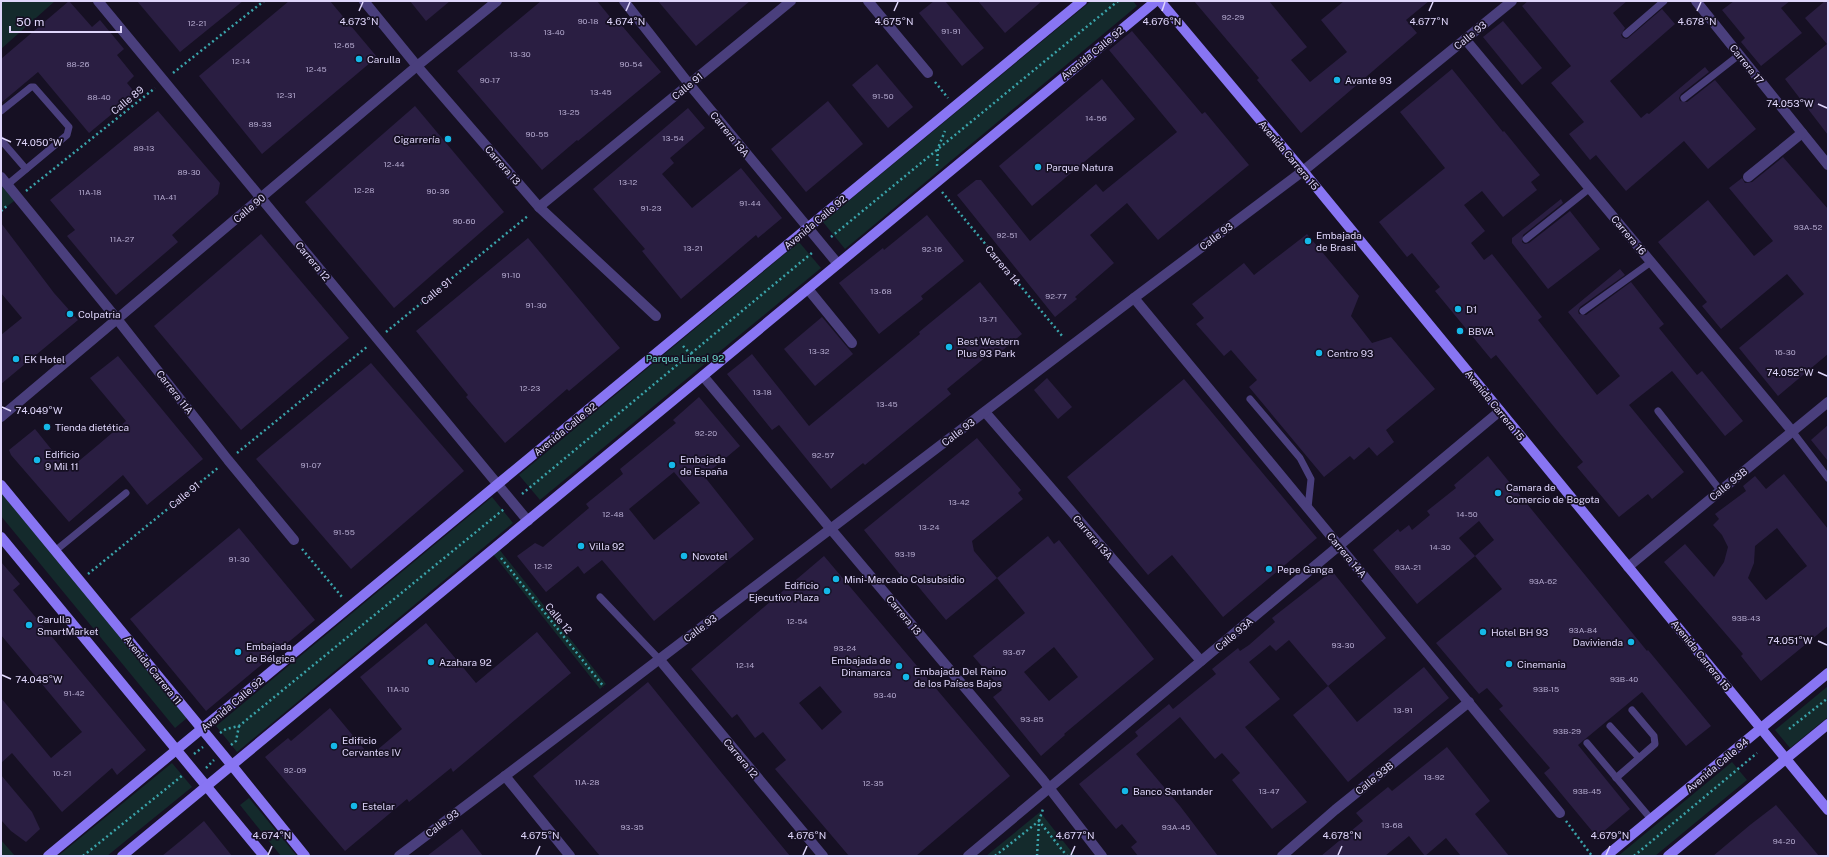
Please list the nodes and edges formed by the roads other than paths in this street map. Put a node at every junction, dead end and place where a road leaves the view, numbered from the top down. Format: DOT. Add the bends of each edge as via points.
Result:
graph roads {
  1 [pos="98,1"];
  2 [pos="364,1"];
  3 [pos="497,1"];
  4 [pos="624,1"];
  5 [pos="791,1"];
  6 [pos="868,1"];
  7 [pos="1082,1"];
  8 [pos="1156,1"];
  9 [pos="1160,1"];
  10 [pos="1512,1"];
  11 [pos="1664,1"];
  12 [pos="1696,1"];
  13 [pos="1626,34"];
  14 [pos="1466,39"];
  15 [pos="1739,55"];
  16 [pos="417,66"];
  17 [pos="928,73"];
  18 [pos="689,84"];
  19 [pos="1684,98"];
  20 [pos="1,112"];
  21 [pos="1802,133"];
  22 [pos="1,140"];
  23 [pos="1828,165"];
  24 [pos="26,169"];
  25 [pos="1303,171"];
  26 [pos="1748,177"];
  27 [pos="4,181"];
  28 [pos="1590,188"];
  29 [pos="261,198"];
  30 [pos="539,207"];
  31 [pos="808,228"];
  32 [pos="1526,239"];
  33 [pos="1651,262"];
  34 [pos="838,264"];
  35 [pos="808,289"];
  36 [pos="1134,298"];
  37 [pos="1583,311"];
  38 [pos="656,316"];
  39 [pos="117,319"];
  40 [pos="852,343"];
  41 [pos="703,376"];
  42 [pos="1250,399"];
  43 [pos="1828,402"];
  44 [pos="1500,411"];
  45 [pos="1658,411"];
  46 [pos="985,412"];
  47 [pos="1,417"];
  48 [pos="1792,431"];
  49 [pos="1828,478"];
  50 [pos="498,484"];
  51 [pos="1,485"];
  52 [pos="1720,490"];
  53 [pos="126,493"];
  54 [pos="1308,508"];
  55 [pos="528,521"];
  56 [pos="830,529"];
  57 [pos="1,537"];
  58 [pos="294,540"];
  59 [pos="1340,547"];
  60 [pos="55,551"];
  61 [pos="1628,567"];
  62 [pos="600,597"];
  63 [pos="659,660"];
  64 [pos="1201,661"];
  65 [pos="1828,673"];
  66 [pos="1469,702"];
  67 [pos="1632,710"];
  68 [pos="1828,724"];
  69 [pos="1610,726"];
  70 [pos="1761,728"];
  71 [pos="201,729"];
  72 [pos="1587,743"];
  73 [pos="176,750"];
  74 [pos="1639,758"];
  75 [pos="1786,759"];
  76 [pos="232,766"];
  77 [pos="505,776"];
  78 [pos="1616,778"];
  79 [pos="206,786"];
  80 [pos="1050,788"];
  81 [pos="1828,810"];
  82 [pos="1560,813"];
  83 [pos="1651,819"];
  84 [pos="48,856"];
  85 [pos="122,856"];
  86 [pos="264,856"];
  87 [pos="304,856"];
  88 [pos="399,856"];
  89 [pos="570,856"];
  90 [pos="823,856"];
  91 [pos="968,856"];
  92 [pos="1102,856"];
  93 [pos="1282,856"];
  94 [pos="1606,856"];
  95 [pos="1668,856"];
  1 -- 29 [label="street, Carrera 12"];
  2 -- 16 [label="street, Carrera 13"];
  3 -- 16 [label="street, Calle 90"];
  4 -- 18 [label="street, Carrera 13A"];
  5 -- 18 [label="street, Calle 91"];
  6 -- 17 [label="street"];
  7 -- 31 [label="main road, Avenida Calle 92"];
  8 -- 34 [label="main road, Avenida Calle 92"];
  9 -- 25 [label="main road, Avenida Carrera 15"];
  10 -- 14 [label="street, Calle 93"];
  11 -- 13 [label="lane"];
  12 -- 15 [label="street, Carrera 17"];
  14 -- 25 [label="street, Calle 93"];
  14 -- 28 [label="street, Carrera 16"];
  15 -- 19 [label="lane"];
  15 -- 21 [label="street, Carrera 17"];
  16 -- 29 [label="street, Calle 90"];
  16 -- 30 [label="street, Carrera 13"];
  18 -- 30 [label="street, Calle 91"];
  18 -- 31 [label="street, Carrera 13A"];
  20 -- 24 [label="lane" via="34,87 70,127 67,135"];
  21 -- 23 [label="street, Carrera 17"];
  21 -- 26 [label="street"];
  22 -- 24 [label="lane"];
  24 -- 27 [label="lane"];
  25 -- 36 [label="street, Calle 93"];
  25 -- 44 [label="main road, Avenida Carrera 15"];
  27 -- 39 [label="street, Carrera 11A"];
  28 -- 32 [label="lane"];
  28 -- 33 [label="street, Carrera 16"];
  29 -- 39 [label="street, Calle 90"];
  29 -- 50 [label="street, Carrera 12"];
  30 -- 38 [label="street, Carrera 13"];
  31 -- 34 [label="street, Carrera 13A"];
  31 -- 50 [label="main road, Avenida Calle 92"];
  33 -- 37 [label="lane"];
  33 -- 48 [label="street, Carrera 16"];
  34 -- 35 [label="main road, Avenida Calle 92"];
  35 -- 40 [label="street"];
  35 -- 41 [label="main road, Avenida Calle 92"];
  36 -- 46 [label="street, Calle 93"];
  36 -- 54 [label="street, Carrera 14A"];
  39 -- 47 [label="street, Calle 90"];
  39 -- 58 [label="street, Carrera 11A"];
  41 -- 55 [label="main road, Avenida Calle 92"];
  41 -- 56 [label="street, Carrera 13"];
  42 -- 54 [label="lane" via="1300,458 1311,479"];
  43 -- 48 [label="street, Calle 93B"];
  44 -- 59 [label="street, Calle 93A"];
  44 -- 61 [label="main road, Avenida Carrera 15"];
  45 -- 52 [label="lane"];
  46 -- 56 [label="street, Calle 93"];
  46 -- 64 [label="street, Carrera 13A"];
  48 -- 49 [label="lane"];
  48 -- 52 [label="street, Calle 93B"];
  50 -- 55 [label="street, Carrera 12"];
  50 -- 71 [label="main road, Avenida Calle 92"];
  51 -- 60 [label="main road, Avenida Carrera 11"];
  52 -- 61 [label="street, Calle 93B"];
  53 -- 60 [label="lane"];
  54 -- 59 [label="street, Carrera 14A"];
  55 -- 76 [label="main road, Avenida Calle 92"];
  56 -- 63 [label="street, Calle 93"];
  56 -- 80 [label="street, Carrera 13"];
  57 -- 73 [label="main road"];
  59 -- 64 [label="street, Calle 93A"];
  59 -- 66 [label="street, Carrera 14A"];
  60 -- 71 [label="main road, Avenida Carrera 11"];
  61 -- 70 [label="main road, Avenida Carrera 15"];
  62 -- 63 [label="lane"];
  63 -- 77 [label="street, Calle 93"];
  63 -- 90 [label="street, Carrera 12"];
  64 -- 80 [label="street, Calle 93A"];
  65 -- 70 [label="main road, Avenida Calle 94"];
  66 -- 82 [label="street, Carrera 14A"];
  66 -- 93 [label="street, Calle 93B"];
  67 -- 74 [label="lane" via="1654,736 1655,744"];
  68 -- 75 [label="main road"];
  69 -- 74 [label="lane"];
  70 -- 75 [label="main road, Avenida Carrera 15"];
  70 -- 83 [label="main road, Avenida Calle 94"];
  71 -- 73 [label="main road, Avenida Calle 92"];
  71 -- 76 [label="main road, Avenida Carrera 11"];
  72 -- 78 [label="lane"];
  73 -- 79 [label="main road"];
  73 -- 84 [label="main road, Avenida Calle 92"];
  74 -- 78 [label="lane"];
  75 -- 81 [label="main road, Avenida Carrera 15"];
  75 -- 95 [label="main road"];
  76 -- 79 [label="main road, Avenida Calle 92"];
  76 -- 87 [label="main road, Avenida Carrera 11"];
  77 -- 88 [label="street, Calle 93"];
  77 -- 89 [label="street"];
  78 -- 83 [label="lane"];
  79 -- 85 [label="main road, Avenida Calle 92"];
  79 -- 86 [label="main road"];
  80 -- 91 [label="street, Calle 93A"];
  80 -- 92 [label="street, Carrera 13"];
  83 -- 94 [label="main road, Avenida Calle 94"];
}
